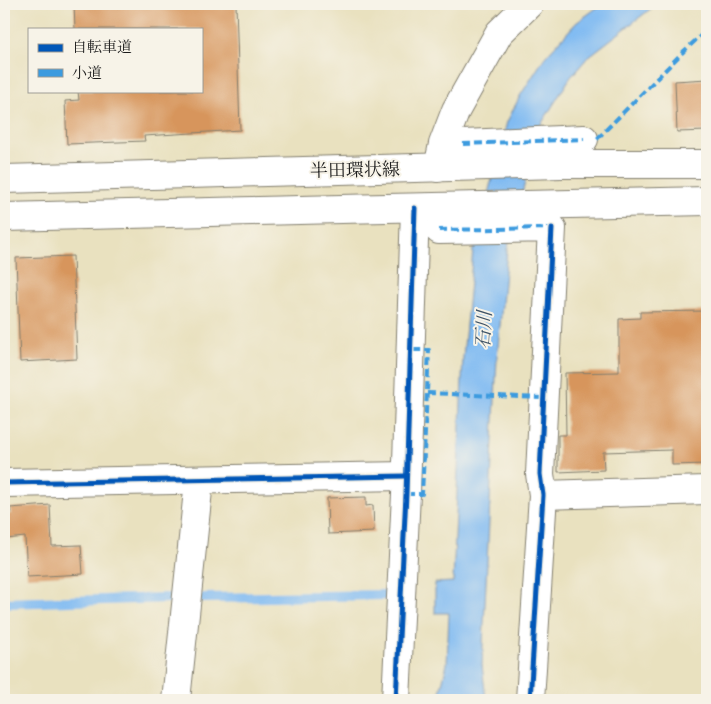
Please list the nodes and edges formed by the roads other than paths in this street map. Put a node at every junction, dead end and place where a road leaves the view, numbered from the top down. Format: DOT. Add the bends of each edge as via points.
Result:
graph roads {
  1 [pos="528,4"];
  2 [pos="584,139"];
  3 [pos="452,160"];
  4 [pos="707,164"];
  5 [pos="4,179"];
  6 [pos="707,202"];
  7 [pos="432,215"];
  8 [pos="551,216"];
  9 [pos="4,218"];
  10 [pos="406,476"];
  11 [pos="199,480"];
  12 [pos="4,483"];
  13 [pos="707,490"];
  14 [pos="543,495"];
  15 [pos="176,700"];
  16 [pos="396,700"];
  17 [pos="530,700"];
  1 -- 3 [label="street" via="499,33 456,110 443,144"];
  2 -- 3 [label="street"];
  3 -- 4 [label="street, 半田環状線"];
  3 -- 5 [label="street, 半田環状線"];
  6 -- 8 [label="street"];
  7 -- 8 [label="street"];
  7 -- 9 [label="street"];
  7 -- 10 [label="street"];
  8 -- 14 [label="street" via="540,474"];
  10 -- 11 [label="street"];
  10 -- 16 [label="street"];
  11 -- 12 [label="street"];
  11 -- 15 [label="street"];
  13 -- 14 [label="street"];
  14 -- 17 [label="street"];
}
